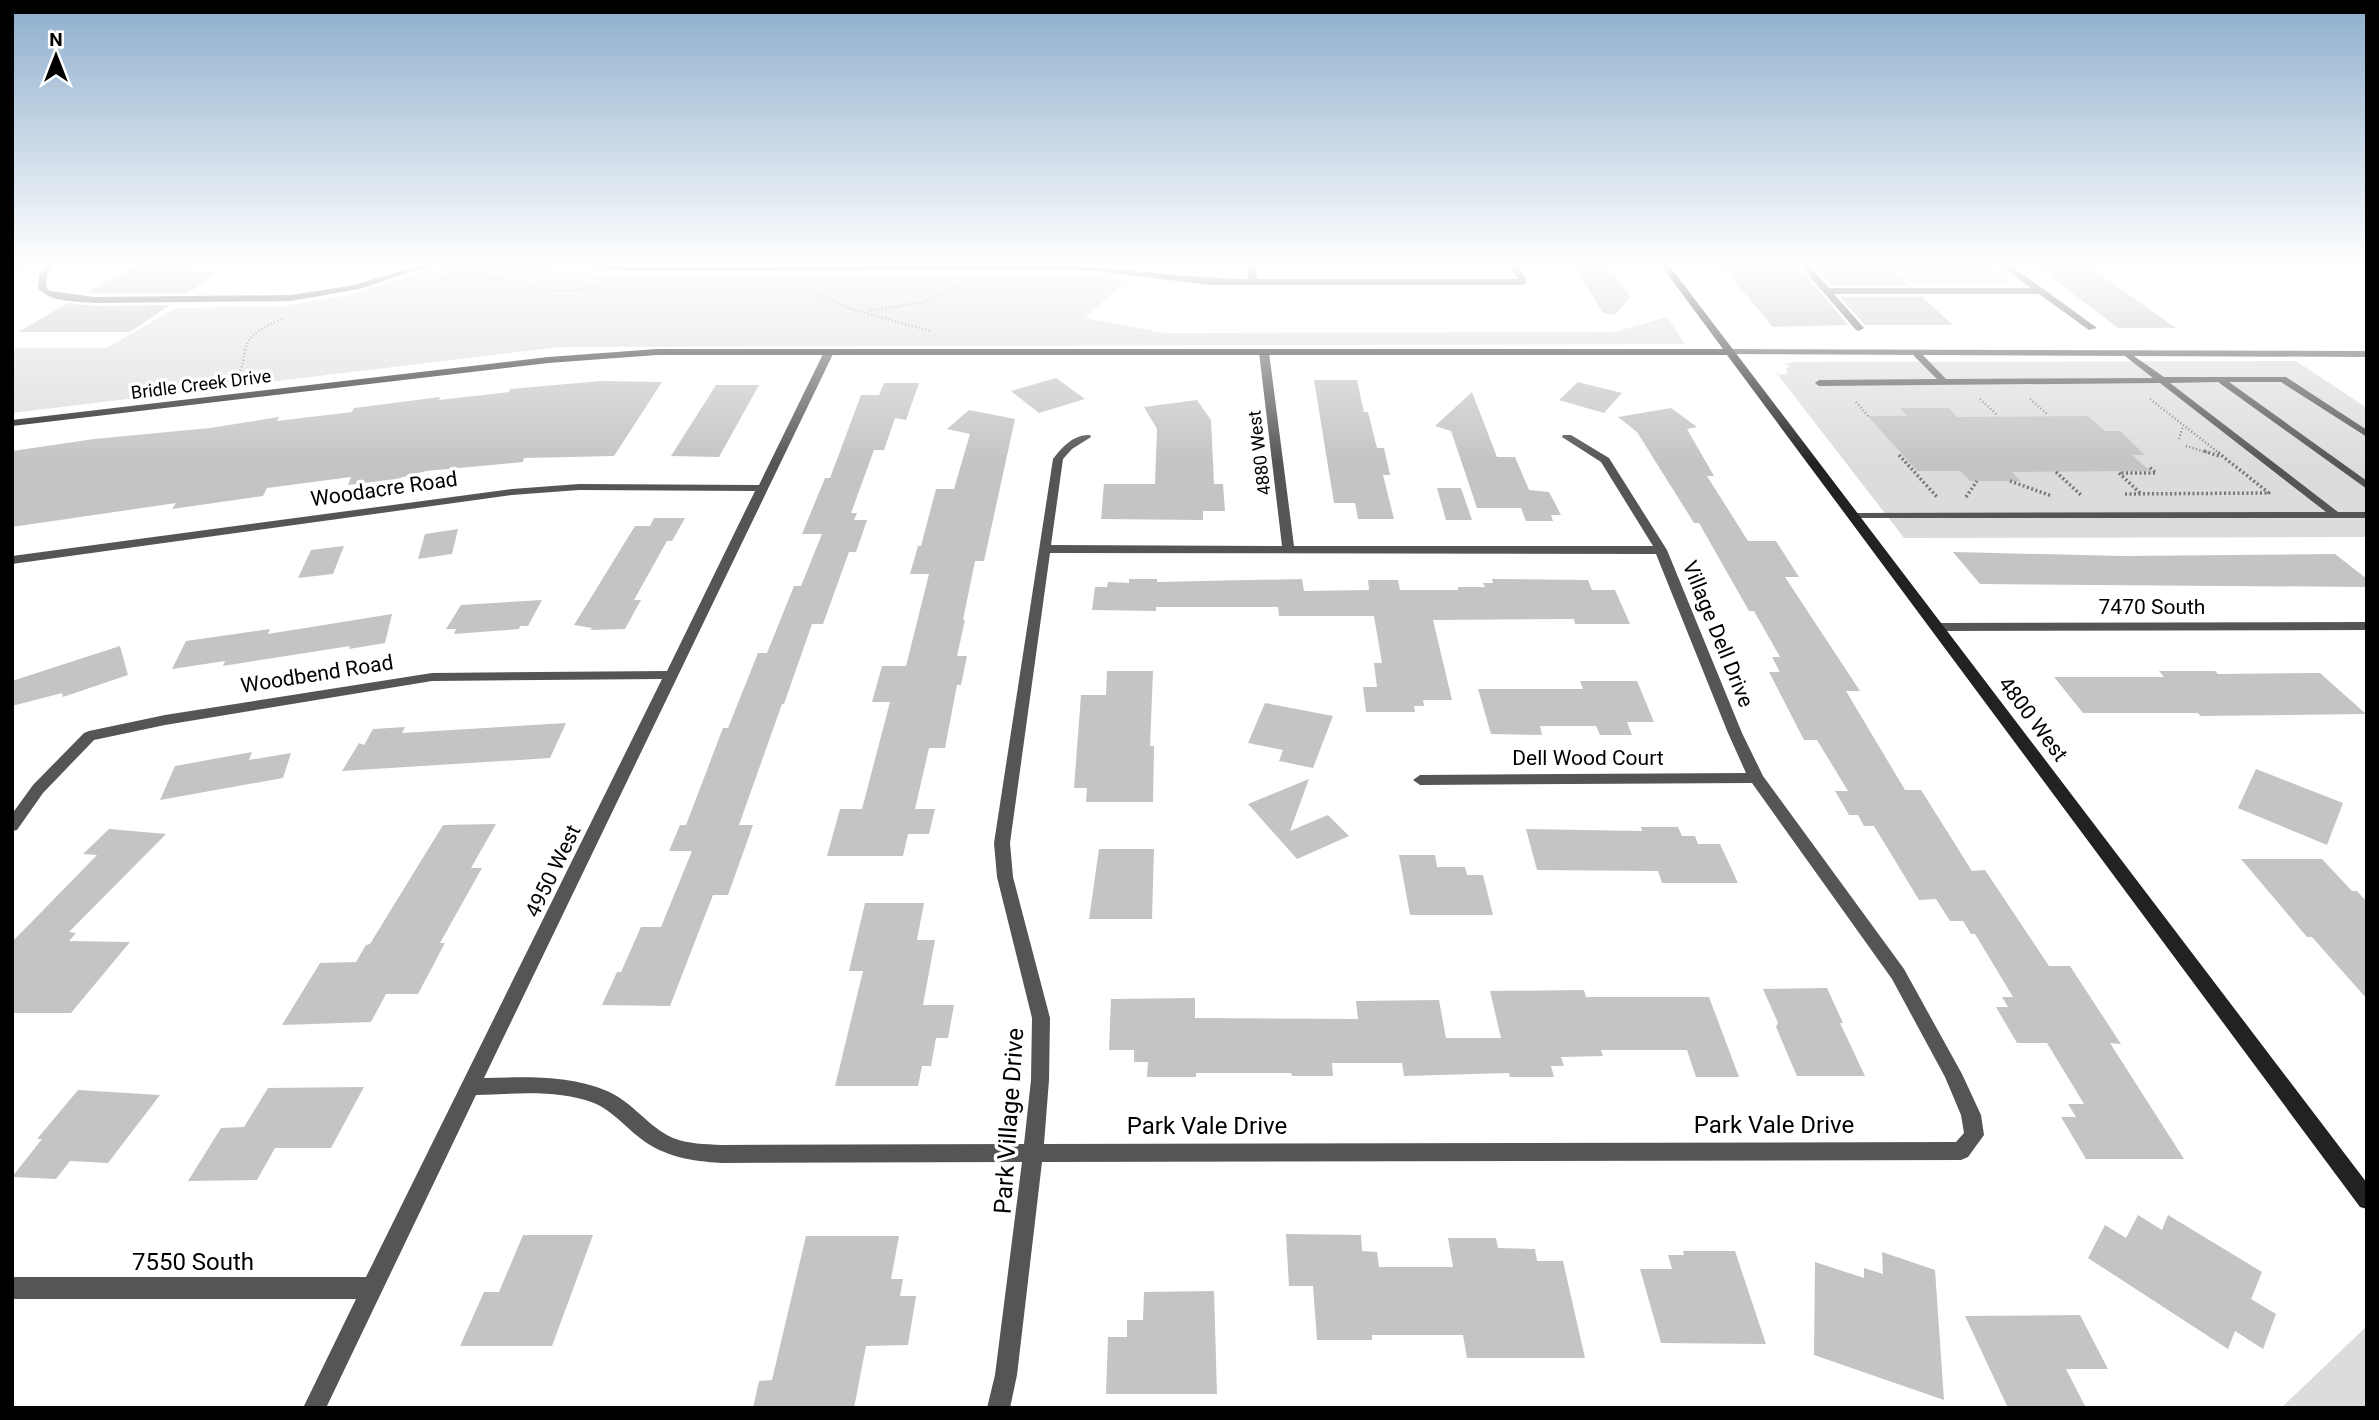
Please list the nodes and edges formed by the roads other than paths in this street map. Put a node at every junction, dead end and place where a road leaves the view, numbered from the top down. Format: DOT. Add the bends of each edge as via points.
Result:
graph roads {
  1 [pos="1714,330"];
  2 [pos="830,352"];
  3 [pos="1264,352"];
  4 [pos="1730,352"];
  5 [pos="1917,354"];
  6 [pos="2128,354"];
  7 [pos="2367,354"];
  8 [pos="2161,380"];
  9 [pos="2220,380"];
  10 [pos="1944,382"];
  11 [pos="1819,383"];
  12 [pos="12,422"];
  13 [pos="2367,434"];
  14 [pos="1086,437"];
  15 [pos="1567,437"];
  16 [pos="2367,486"];
  17 [pos="764,488"];
  18 [pos="2367,514"];
  19 [pos="2336,515"];
  20 [pos="1854,516"];
  21 [pos="1045,549"];
  22 [pos="1288,549"];
  23 [pos="1661,550"];
  24 [pos="12,559"];
  25 [pos="2367,626"];
  26 [pos="1938,627"];
  27 [pos="671,675"];
  28 [pos="1756,778"];
  29 [pos="1420,780"];
  30 [pos="12,826"];
  31 [pos="472,1087"];
  32 [pos="1961,1152"];
  33 [pos="1034,1153"];
  34 [pos="2367,1200"];
  35 [pos="12,1288"];
  36 [pos="373,1288"];
  37 [pos="314,1408"];
  38 [pos="998,1408"];
  1 -- 4 [label="street, 4800 West"];
  2 -- 3 [label="street, Bridle Creek Drive"];
  2 -- 12 [label="street, Bridle Creek Drive" via="598,355"];
  2 -- 17 [label="street, 4950 West"];
  3 -- 4 [label="street, Bridle Creek Drive"];
  3 -- 22 [label="street, 4880 West"];
  4 -- 5 [label="street, Bridle Creek Drive"];
  4 -- 20 [label="street, 4800 West"];
  5 -- 6 [label="street, Bridle Creek Drive"];
  5 -- 10 [label="lane"];
  6 -- 7 [label="street, Bridle Creek Drive"];
  6 -- 8 [label="lane"];
  8 -- 9 [label="lane"];
  8 -- 10 [label="lane"];
  8 -- 19 [label="lane"];
  9 -- 13 [label="lane" via="2283,379"];
  9 -- 16 [label="lane"];
  10 -- 11 [label="lane"];
  14 -- 21 [label="street, Park Village Drive" via="1058,459"];
  15 -- 23 [label="street" via="1605,460"];
  17 -- 24 [label="street, Woodacre Road" via="579,487 512,492"];
  17 -- 27 [label="street, 4950 West"];
  18 -- 19 [label="lane"];
  19 -- 20 [label="lane"];
  20 -- 26 [label="street, 4800 West"];
  21 -- 22 [label="street, Village Dell Drive"];
  21 -- 33 [label="street, Park Village Drive" via="1002,843 1005,877 1041,1018"];
  22 -- 23 [label="street, Village Dell Drive"];
  23 -- 28 [label="street, Village Dell Drive"];
  25 -- 26 [label="street, 7470 South"];
  26 -- 34 [label="street, 4800 West"];
  27 -- 30 [label="street, Woodbend Road" via="432,677 89,736 38,789"];
  27 -- 31 [label="street, 4950 West"];
  28 -- 29 [label="street, Dell Wood Court"];
  28 -- 32 [label="street, Village Dell Drive" via="1898,974 1953,1074 1971,1115 1973,1135"];
  31 -- 33 [label="street, Park Vale Drive" via="538,1086 584,1092 617,1105 657,1140 682,1152"];
  31 -- 36 [label="street, 4950 West"];
  32 -- 33 [label="street, Park Vale Drive"];
  33 -- 38 [label="street, Park Village Drive"];
  35 -- 36 [label="street, 7550 South"];
  36 -- 37 [label="street, 4950 West"];
}
